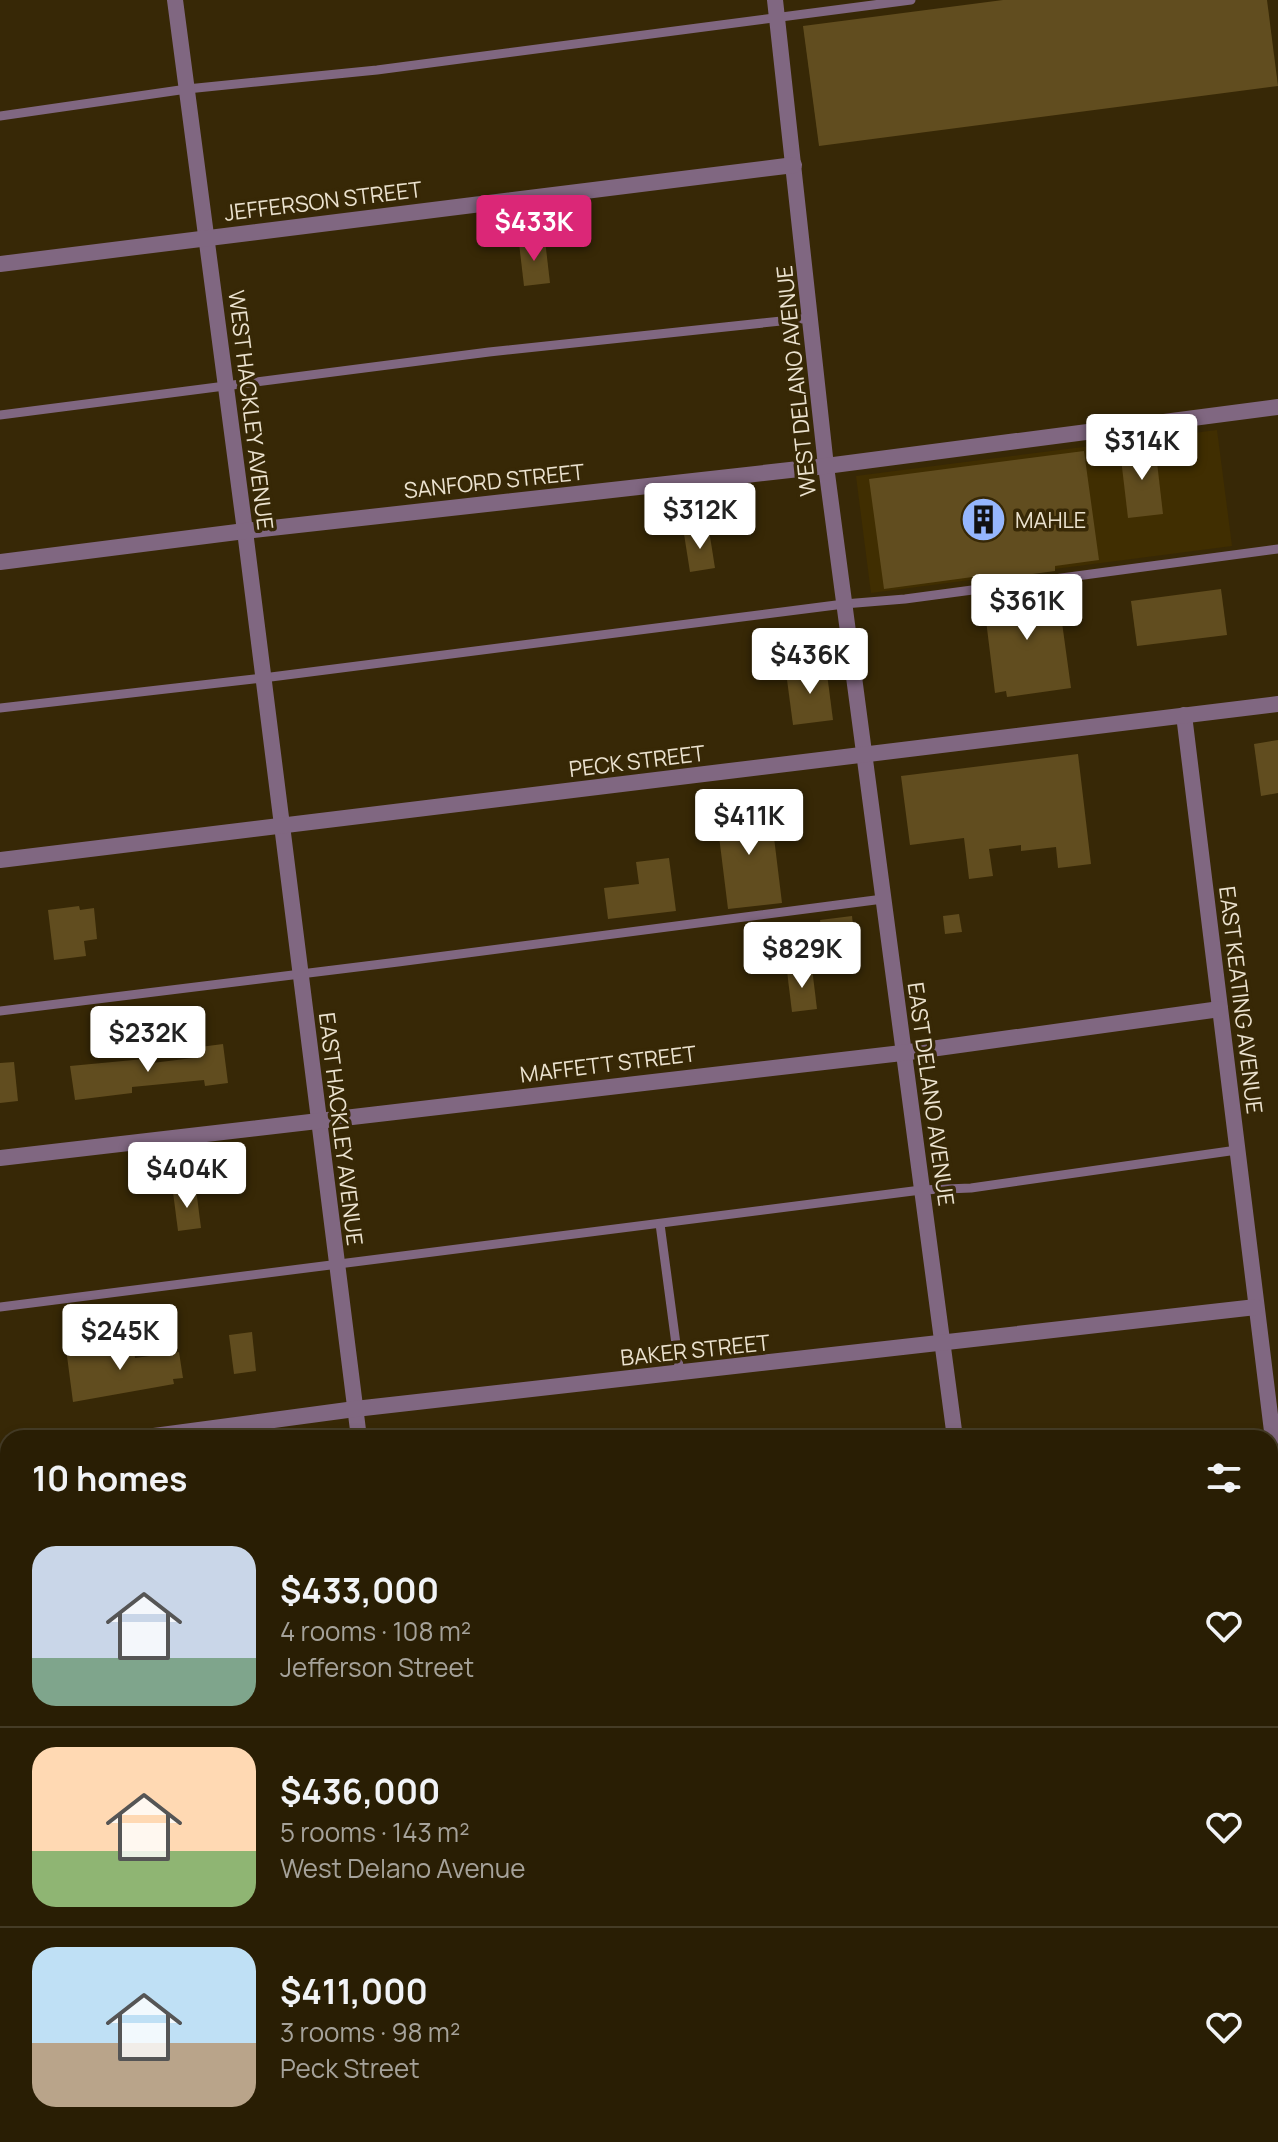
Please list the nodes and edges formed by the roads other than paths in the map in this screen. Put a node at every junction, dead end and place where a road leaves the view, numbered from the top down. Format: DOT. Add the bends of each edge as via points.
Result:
graph roads {
  1 [pos="175,0"];
  2 [pos="911,0"];
  3 [pos="776,8"];
  4 [pos="187,89"];
  5 [pos="0,116"];
  6 [pos="794,165"];
  7 [pos="207,238"];
  8 [pos="0,264"];
  9 [pos="810,318"];
  10 [pos="226,385"];
  11 [pos="1278,407"];
  12 [pos="0,415"];
  13 [pos="826,466"];
  14 [pos="245,531"];
  15 [pos="1278,549"];
  16 [pos="0,562"];
  17 [pos="844,604"];
  18 [pos="263,678"];
  19 [pos="1278,704"];
  20 [pos="0,708"];
  21 [pos="1184,715"];
  22 [pos="864,756"];
  23 [pos="280,825"];
  24 [pos="0,860"];
  25 [pos="883,899"];
  26 [pos="299,974"];
  27 [pos="1220,1009"];
  28 [pos="0,1011"];
  29 [pos="902,1053"];
  30 [pos="317,1120"];
  31 [pos="1237,1150"];
  32 [pos="0,1158"];
  33 [pos="921,1190"];
  34 [pos="660,1224"];
  35 [pos="336,1265"];
  36 [pos="0,1307"];
  37 [pos="1256,1307"];
  38 [pos="942,1343"];
  39 [pos="680,1374"];
  40 [pos="355,1409"];
  41 [pos="199,1430"];
  42 [pos="358,1430"];
  43 [pos="954,1430"];
  44 [pos="1270,1430"];
  1 -- 4 [label="street, WEST HACKLEY AVENUE"];
  2 -- 3 [label="lane"];
  3 -- 4 [label="lane" via="377,70"];
  3 -- 6 [label="street, WEST DELANO AVENUE"];
  4 -- 5 [label="lane"];
  4 -- 7 [label="street, WEST HACKLEY AVENUE"];
  6 -- 7 [label="street, JEFFERSON STREET"];
  6 -- 9 [label="street, WEST DELANO AVENUE"];
  7 -- 8 [label="street, JEFFERSON STREET"];
  7 -- 10 [label="street, WEST HACKLEY AVENUE"];
  9 -- 10 [label="lane"];
  9 -- 13 [label="street, WEST DELANO AVENUE"];
  10 -- 12 [label="lane"];
  10 -- 14 [label="street, WEST HACKLEY AVENUE"];
  11 -- 13 [label="street, SANFORD STREET"];
  13 -- 14 [label="street, SANFORD STREET"];
  13 -- 17 [label="street, WEST DELANO AVENUE"];
  14 -- 16 [label="street, SANFORD STREET"];
  14 -- 18 [label="street, WEST HACKLEY AVENUE"];
  15 -- 17 [label="lane"];
  17 -- 18 [label="lane"];
  17 -- 22 [label="street, WEST DELANO AVENUE"];
  18 -- 20 [label="lane"];
  18 -- 23 [label="street, WEST HACKLEY AVENUE"];
  19 -- 21 [label="street, PECK STREET"];
  21 -- 22 [label="street, PECK STREET"];
  21 -- 27 [label="street, EAST KEATING AVENUE"];
  22 -- 23 [label="street, PECK STREET"];
  22 -- 25 [label="street, EAST DELANO AVENUE"];
  23 -- 24 [label="street, PECK STREET"];
  23 -- 26 [label="street, EAST HACKLEY AVENUE"];
  25 -- 26 [label="lane"];
  25 -- 29 [label="street, EAST DELANO AVENUE"];
  26 -- 28 [label="lane"];
  26 -- 30 [label="street, EAST HACKLEY AVENUE"];
  27 -- 29 [label="street, MAFFETT STREET"];
  27 -- 31 [label="street, EAST KEATING AVENUE"];
  29 -- 30 [label="street, MAFFETT STREET"];
  29 -- 33 [label="street, EAST DELANO AVENUE"];
  30 -- 32 [label="street, MAFFETT STREET"];
  30 -- 35 [label="street, EAST HACKLEY AVENUE"];
  31 -- 33 [label="lane" via="971,1188"];
  31 -- 37 [label="street, EAST KEATING AVENUE"];
  33 -- 34 [label="lane"];
  33 -- 38 [label="street, EAST DELANO AVENUE"];
  34 -- 35 [label="lane"];
  34 -- 39 [label="lane"];
  35 -- 36 [label="lane"];
  35 -- 40 [label="street, EAST HACKLEY AVENUE"];
  37 -- 38 [label="street, BAKER STREET"];
  37 -- 44 [label="street, EAST KEATING AVENUE"];
  38 -- 39 [label="street, BAKER STREET"];
  38 -- 43 [label="street, EAST DELANO AVENUE"];
  39 -- 40 [label="street, BAKER STREET"];
  40 -- 41 [label="street, BAKER STREET"];
  40 -- 42 [label="street, EAST HACKLEY AVENUE"];
}
